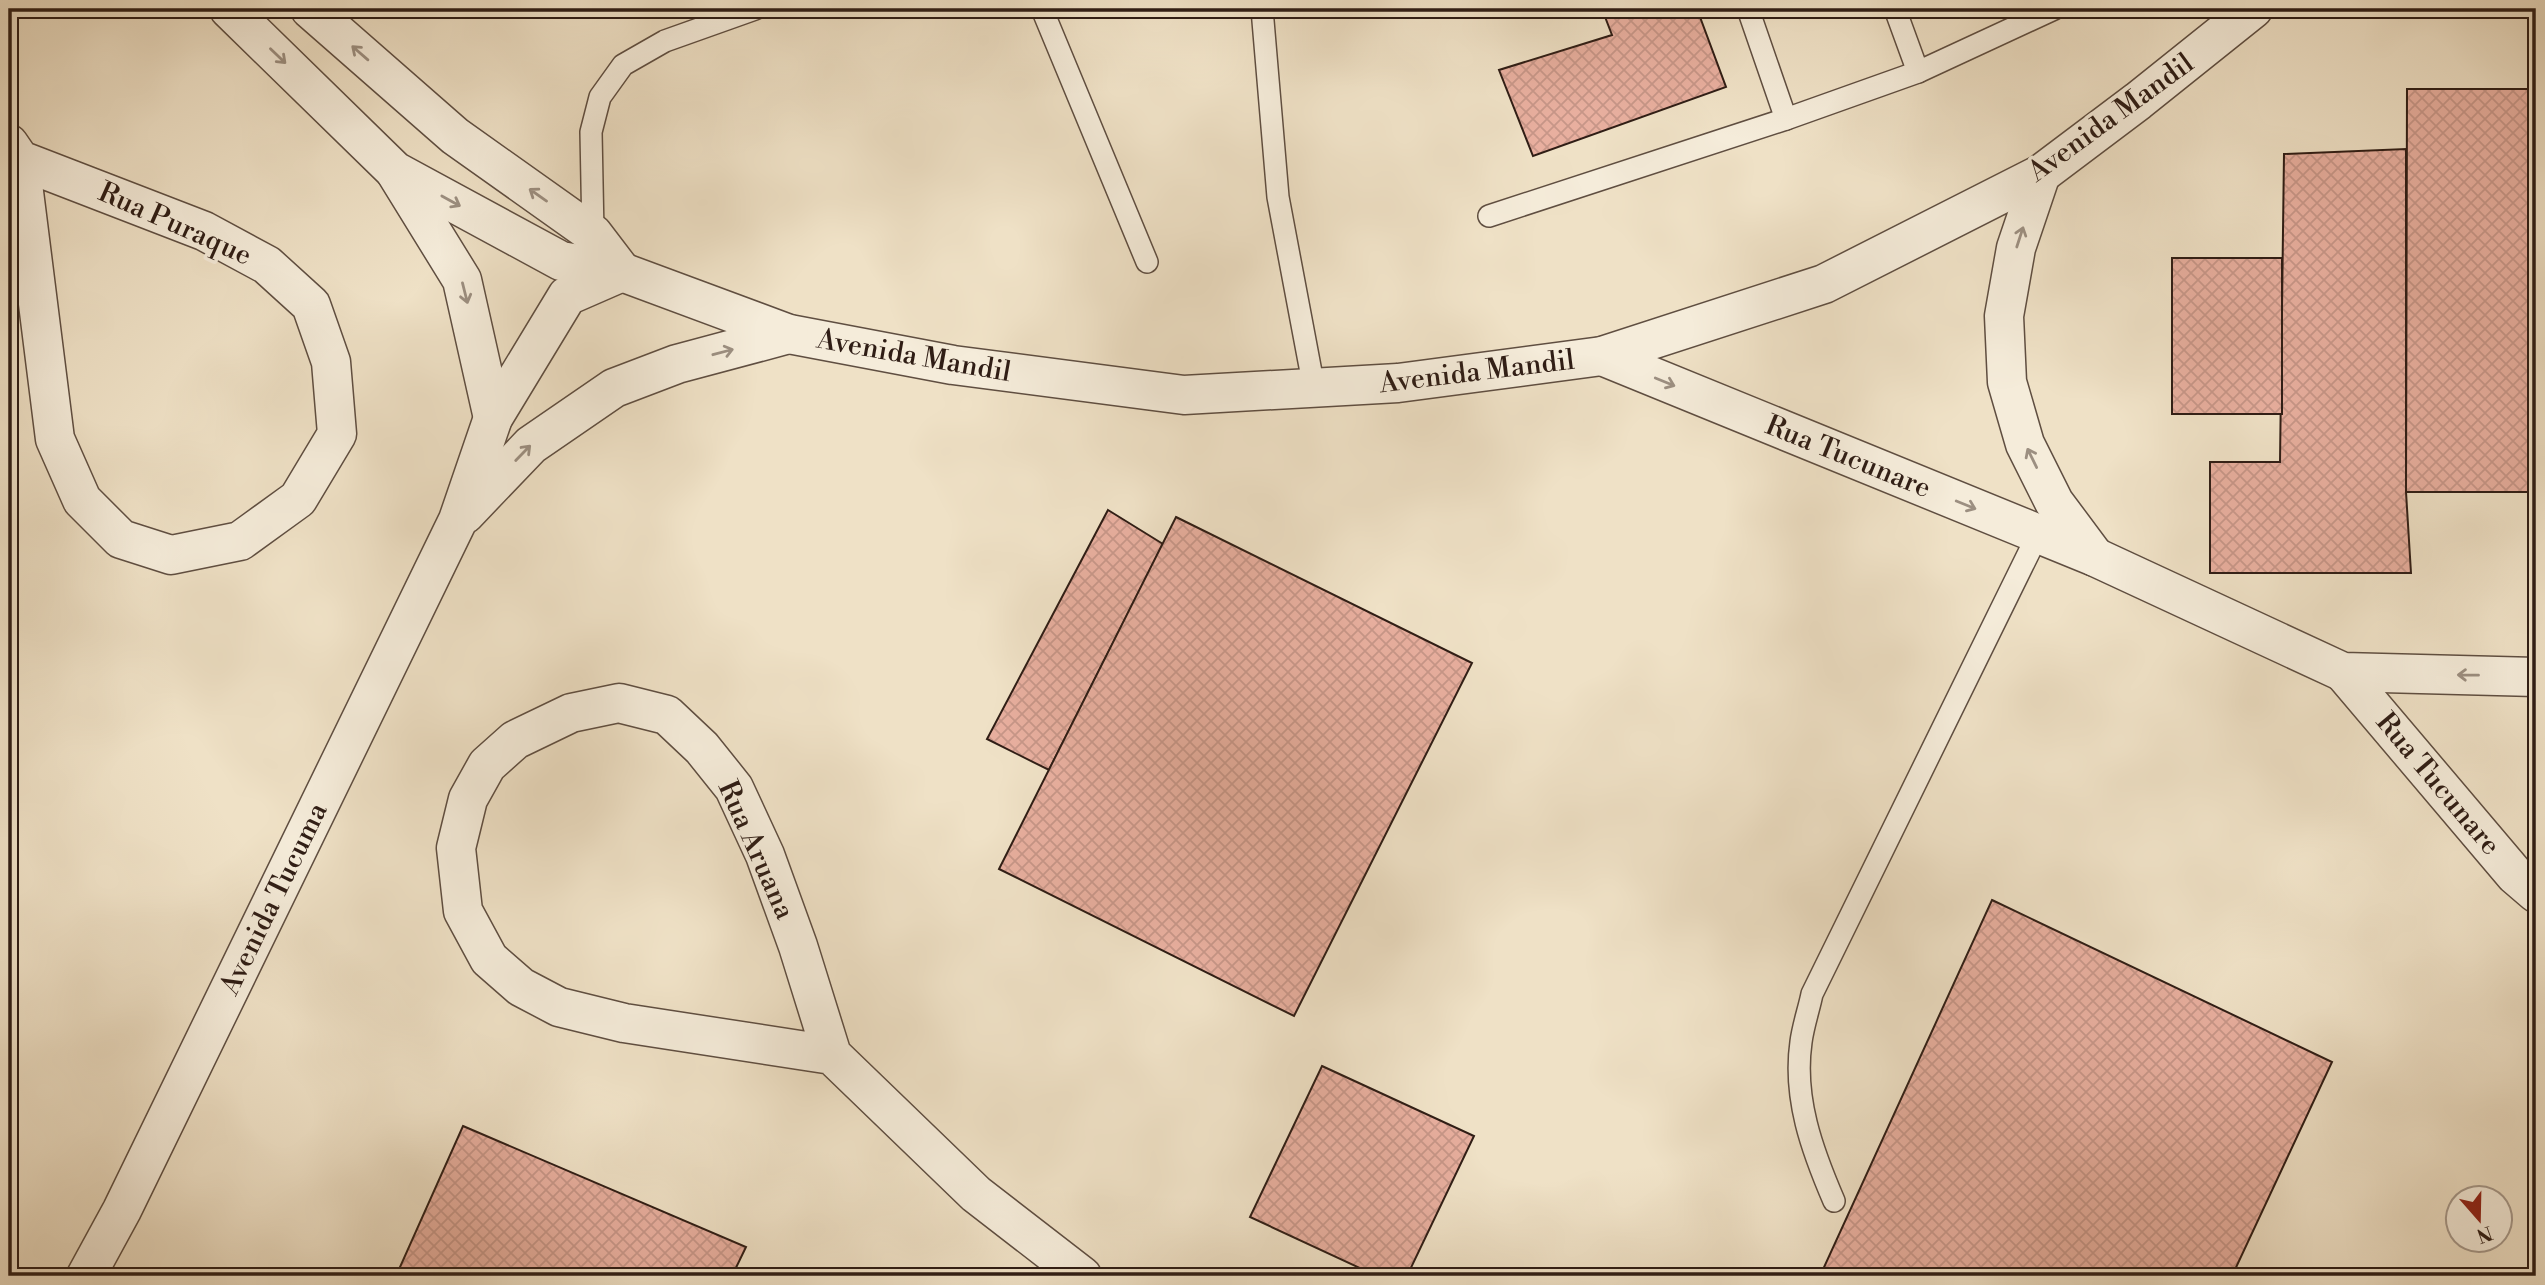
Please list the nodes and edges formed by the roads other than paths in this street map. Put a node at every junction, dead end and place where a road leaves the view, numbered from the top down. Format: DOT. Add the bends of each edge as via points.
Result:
graph roads {
  1 [pos="229,9"];
  2 [pos="310,9"];
  3 [pos="755,9"];
  4 [pos="1042,9"];
  5 [pos="1262,9"];
  6 [pos="1748,9"];
  7 [pos="1895,9"];
  8 [pos="2054,9"];
  9 [pos="2253,9"];
  10 [pos="2013,18"];
  11 [pos="1918,72"];
  12 [pos="1786,120"];
  13 [pos="15,152"];
  14 [pos="395,171"];
  15 [pos="2041,174"];
  16 [pos="1489,216"];
  17 [pos="593,234"];
  18 [pos="1147,262"];
  19 [pos="622,272"];
  20 [pos="789,334"];
  21 [pos="1602,356"];
  22 [pos="1314,388"];
  23 [pos="493,418"];
  24 [pos="2046,518"];
  25 [pos="458,520"];
  26 [pos="2343,672"];
  27 [pos="2536,677"];
  28 [pos="2536,893"];
  29 [pos="832,1055"];
  30 [pos="1834,1200"];
  31 [pos="86,1276"];
  32 [pos="1082,1276"];
  1 -- 14 [label="street, Avenida Mandil, one-way"];
  17 -- 2 [label="street, one-way" via="456,136"];
  3 -- 17 [label="lane" via="665,41 623,65 600,97 591,132"];
  4 -- 18 [label="lane"];
  5 -- 22 [label="lane" via="1278,197"];
  6 -- 12 [label="lane"];
  7 -- 11 [label="lane"];
  8 -- 10 [label="lane"];
  9 -- 15 [label="street, Avenida Mandil"];
  10 -- 11 [label="lane"];
  11 -- 12 [label="lane"];
  12 -- 16 [label="lane"];
  13 -- 13 [label="street, Rua Puraque" via="55,439 82,500 121,539 171,555 240,541 298,499 337,434 331,362 311,305 267,265 204,231"];
  14 -- 19 [label="street, Avenida Mandil, one-way" via="561,261"];
  14 -- 23 [label="street, one-way" via="462,280"];
  15 -- 21 [label="street, Avenida Mandil" via="1824,284"];
  24 -- 15 [label="street, Rua Tucunare, one-way" via="2007,382 2004,316 2016,248"];
  17 -- 19 [label="street"];
  19 -- 20 [label="street, Avenida Mandil"];
  19 -- 23 [label="street, Avenida Tucuma" via="568,296"];
  20 -- 22 [label="street, Avenida Mandil" via="953,365 1184,395"];
  25 -- 20 [label="street, Avenida Tucuma, one-way" via="531,445 614,388 677,364"];
  21 -- 22 [label="street, Avenida Mandil" via="1398,383"];
  21 -- 24 [label="street, Rua Tucunare, one-way"];
  23 -- 25 [label="street, Avenida Tucuma"];
  24 -- 26 [label="street, Rua Tucunare" via="2095,557"];
  24 -- 30 [label="lane" via="1812,994 1801,1043 1801,1101 1814,1154"];
  25 -- 31 [label="street, Avenida Tucuma"];
  27 -- 26 [label="street, Rua Tucunare, one-way"];
  26 -- 28 [label="street, Rua Tucunare" via="2515,875"];
  29 -- 29 [label="street, Rua Aruana" via="765,855 734,788 667,715 619,703 570,713 515,740 487,765 468,799 456,848 463,911 489,959 521,987 559,1007 624,1023"];
  29 -- 32 [label="street, Rua Aruana" via="976,1194"];
}
